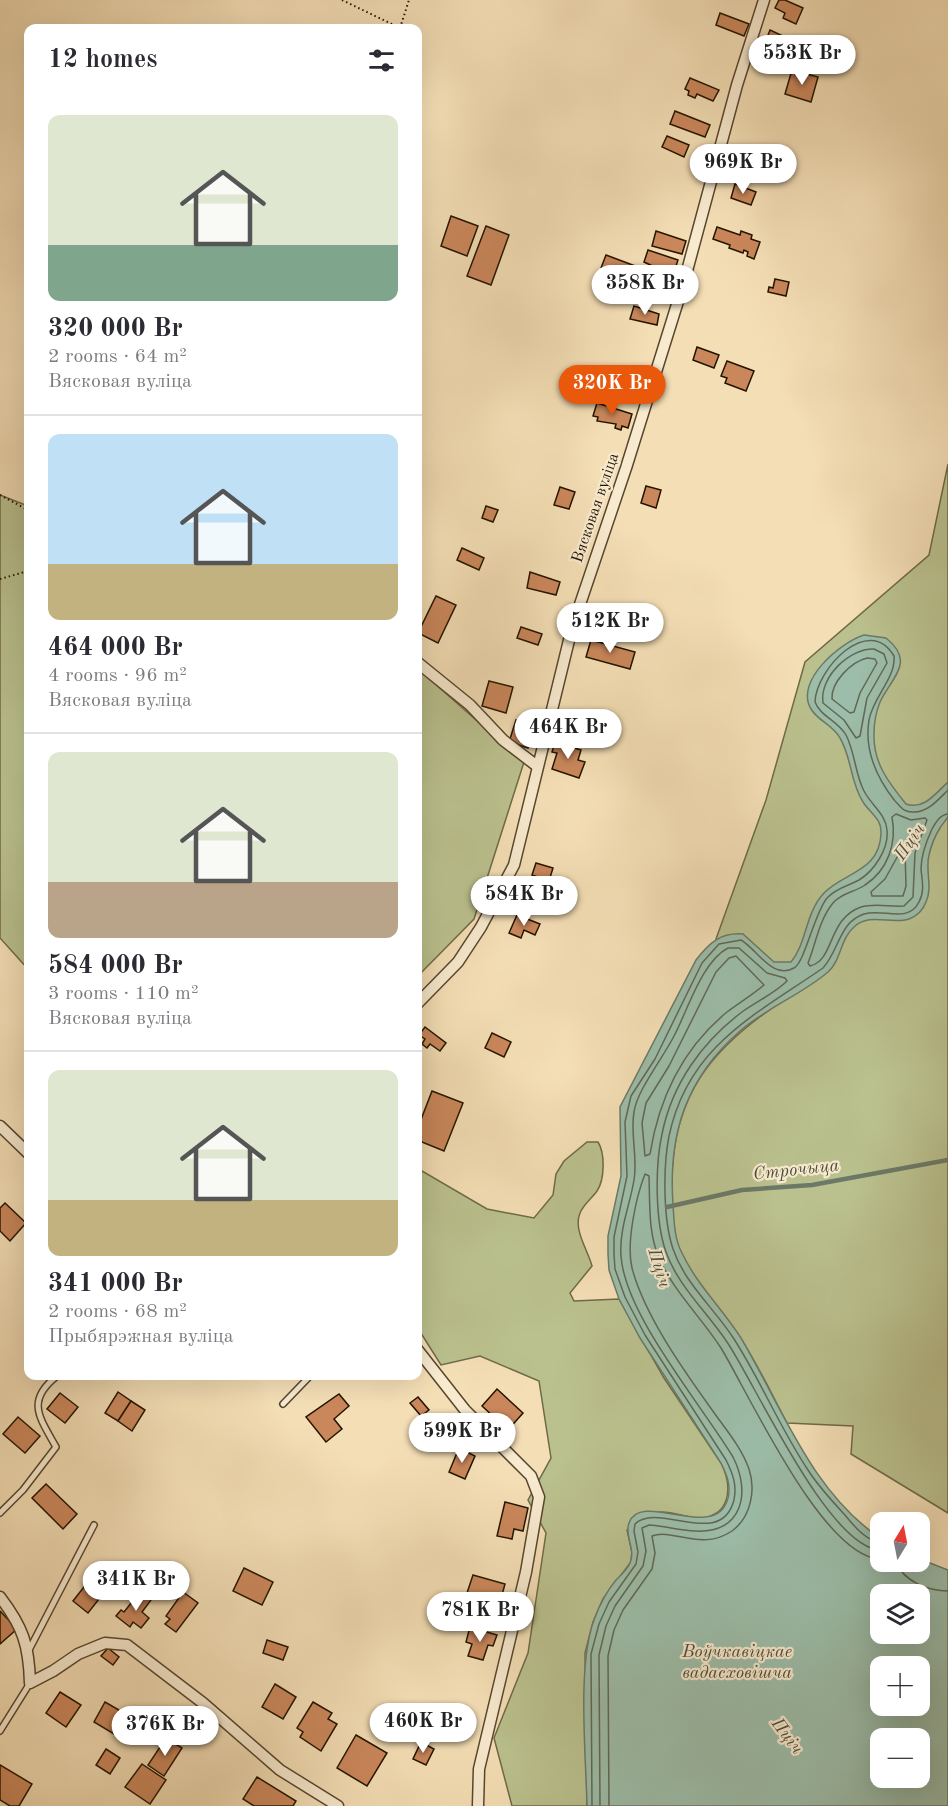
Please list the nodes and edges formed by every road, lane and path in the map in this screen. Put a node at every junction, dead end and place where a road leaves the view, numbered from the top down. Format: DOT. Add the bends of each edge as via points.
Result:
graph roads {
  1 [pos="342,0"];
  2 [pos="409,0"];
  3 [pos="764,0"];
  4 [pos="392,24"];
  5 [pos="401,24"];
  6 [pos="0,495"];
  7 [pos="24,508"];
  8 [pos="24,572"];
  9 [pos="0,579"];
  10 [pos="422,666"];
  11 [pos="537,766"];
  12 [pos="422,999"];
  13 [pos="0,1126"];
  14 [pos="24,1149"];
  15 [pos="422,1354"];
  16 [pos="53,1380"];
  17 [pos="306,1380"];
  18 [pos="283,1404"];
  19 [pos="0,1513"];
  20 [pos="94,1525"];
  21 [pos="0,1597"];
  22 [pos="29,1650"];
  23 [pos="30,1683"];
  24 [pos="0,1731"];
  25 [pos="338,1806"];
  26 [pos="478,1806"];
  1 -- 4 [label="path"];
  2 -- 5 [label="path"];
  3 -- 11 [label="street, Вясковая вуліца" via="684,282 572,628"];
  6 -- 7 [label="path"];
  8 -- 9 [label="path"];
  10 -- 11 [label="street"];
  11 -- 12 [label="street, Вясковая вуліца" via="523,834 508,878 458,962"];
  13 -- 14 [label="street"];
  15 -- 26 [label="street" via="465,1410 531,1476 539,1497 526,1572 479,1769"];
  16 -- 19 [label="lane" via="39,1396 37,1412 56,1447"];
  17 -- 18 [label="lane"];
  20 -- 22 [label="lane"];
  21 -- 22 [label="street" via="16,1618"];
  22 -- 23 [label="street"];
  23 -- 24 [label="lane"];
  23 -- 25 [label="street" via="105,1643 127,1645 203,1703 280,1770"];
}
